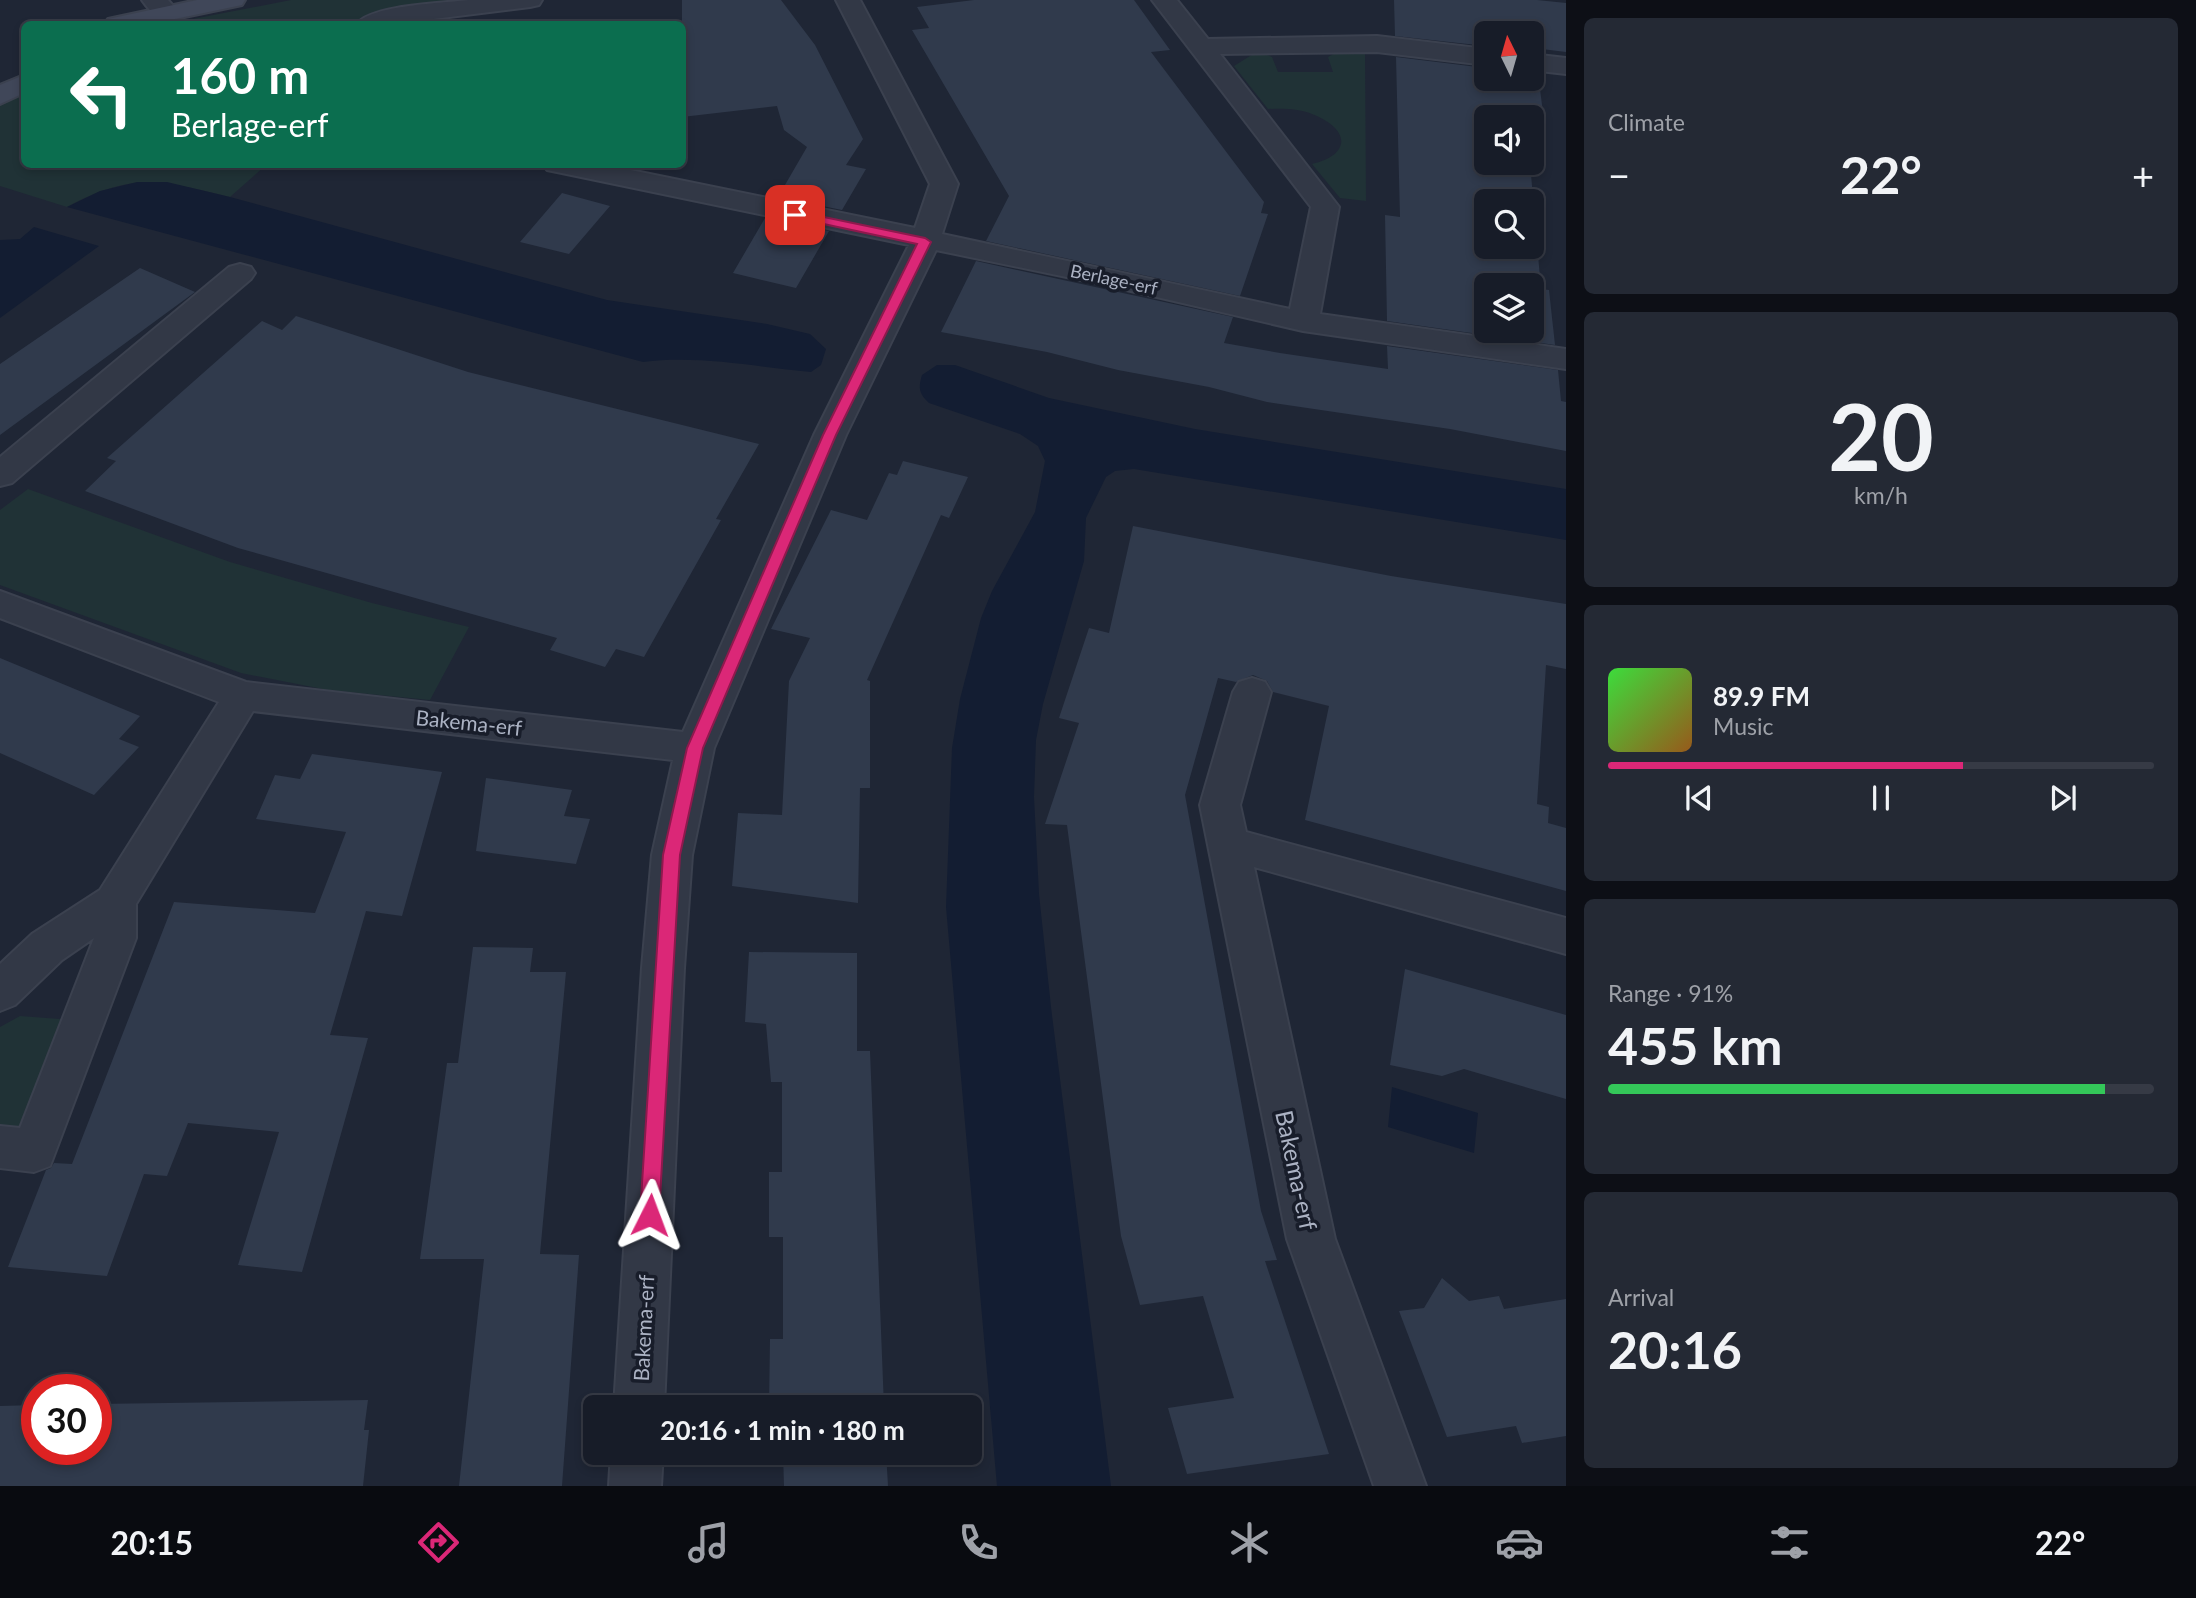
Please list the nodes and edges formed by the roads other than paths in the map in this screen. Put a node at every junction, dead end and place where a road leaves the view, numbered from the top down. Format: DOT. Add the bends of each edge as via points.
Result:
graph roads {
  1 [pos="233,0"];
  2 [pos="530,0"];
  3 [pos="848,0"];
  4 [pos="1164,0"];
  5 [pos="160,6"];
  6 [pos="130,21"];
  7 [pos="379,21"];
  8 [pos="1202,47"];
  9 [pos="1474,56"];
  10 [pos="1544,63"];
  11 [pos="21,66"];
  12 [pos="1566,66"];
  13 [pos="0,78"];
  14 [pos="21,85"];
  15 [pos="0,96"];
  16 [pos="587,168"];
  17 [pos="925,242"];
  18 [pos="240,273"];
  19 [pos="1303,321"];
  20 [pos="1566,359"];
  21 [pos="0,475"];
  22 [pos="0,604"];
  23 [pos="1252,692"];
  24 [pos="243,696"];
  25 [pos="695,748"];
  26 [pos="1228,844"];
  27 [pos="121,891"];
  28 [pos="1566,936"];
  29 [pos="0,992"];
  30 [pos="0,1147"];
  31 [pos="640,1395"];
  32 [pos="636,1465"];
  33 [pos="635,1486"];
  34 [pos="1400,1486"];
  1 -- 5 [label="street"];
  2 -- 7 [label="street"];
  3 -- 17 [label="street" via="944,184"];
  4 -- 8 [label="street"];
  5 -- 6 [label="street"];
  8 -- 9 [label="street" via="1377,44"];
  8 -- 19 [label="street" via="1325,207"];
  10 -- 12 [label="street"];
  11 -- 13 [label="street"];
  14 -- 15 [label="street"];
  16 -- 17 [label="street, Berlage-erf"];
  17 -- 19 [label="street, Berlage-erf" via="1105,276"];
  17 -- 25 [label="street, Bakema-erf" via="830,435"];
  18 -- 21 [label="street"];
  19 -- 20 [label="street, Berlage-erf"];
  22 -- 24 [label="street, Bakema-erf"];
  23 -- 26 [label="street, Bakema-erf" via="1220,805"];
  24 -- 25 [label="street, Bakema-erf"];
  24 -- 27 [label="street"];
  25 -- 31 [label="street, Bakema-erf" via="671,855"];
  26 -- 28 [label="street"];
  26 -- 34 [label="street, Bakema-erf" via="1311,1238"];
  27 -- 29 [label="street" via="47,947"];
  27 -- 30 [label="street" via="115,938 34,1151"];
  32 -- 33 [label="street"];
}
